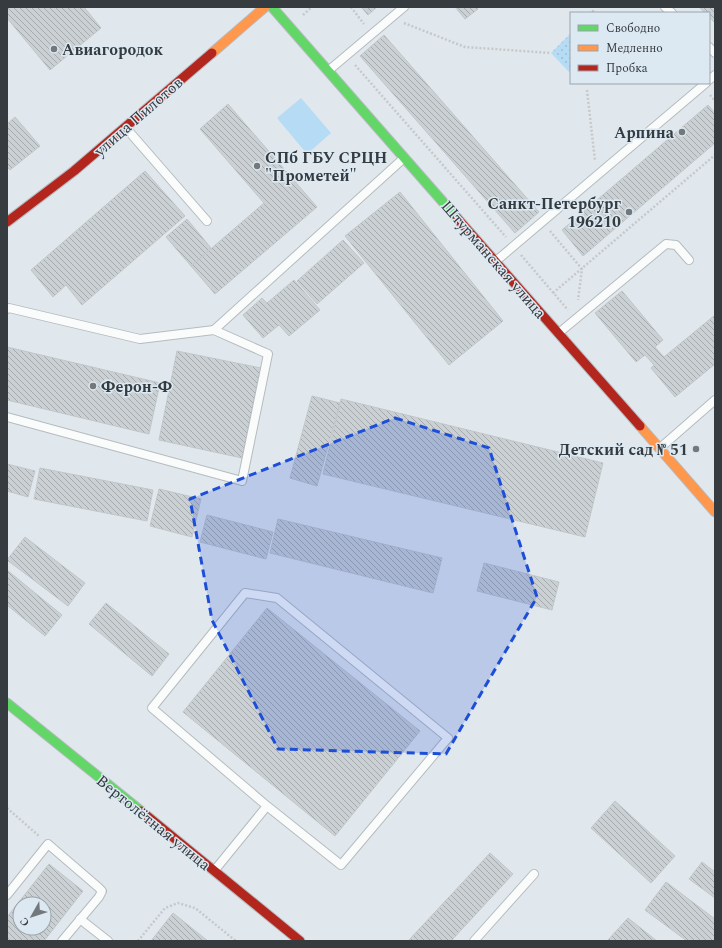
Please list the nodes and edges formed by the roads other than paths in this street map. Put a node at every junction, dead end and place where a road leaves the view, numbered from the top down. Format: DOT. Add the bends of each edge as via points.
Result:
graph roads {
  1 [pos="265,7"];
  2 [pos="272,7"];
  3 [pos="404,7"];
  4 [pos="328,71"];
  5 [pos="705,84"];
  6 [pos="126,127"];
  7 [pos="405,158"];
  8 [pos="207,221"];
  9 [pos="7,222"];
  10 [pos="689,260"];
  11 [pos="495,261"];
  12 [pos="7,309"];
  13 [pos="214,330"];
  14 [pos="559,333"];
  15 [pos="715,400"];
  16 [pos="7,417"];
  17 [pos="660,448"];
  18 [pos="715,512"];
  19 [pos="7,703"];
  20 [pos="267,806"];
  21 [pos="214,871"];
  22 [pos="534,874"];
  23 [pos="7,895"];
  24 [pos="80,919"];
  25 [pos="62,941"];
  26 [pos="108,941"];
  27 [pos="300,941"];
  28 [pos="474,941"];
  1 -- 6 [label="street, улица Пилотов"];
  2 -- 4 [label="street, Штурманская улица"];
  3 -- 4 [label="lane"];
  4 -- 7 [label="street, Штурманская улица"];
  5 -- 11 [label="lane"];
  6 -- 8 [label="lane"];
  6 -- 9 [label="street, улица Пилотов" via="43,196"];
  7 -- 11 [label="street, Штурманская улица"];
  7 -- 13 [label="lane"];
  10 -- 14 [label="lane" via="676,244 666,244"];
  11 -- 14 [label="street, Штурманская улица"];
  12 -- 13 [label="lane" via="140,339"];
  13 -- 16 [label="lane" via="268,354 242,481"];
  14 -- 17 [label="street, Штурманская улица"];
  15 -- 17 [label="lane"];
  17 -- 18 [label="street, Штурманская улица"];
  19 -- 21 [label="street, Вертолётная улица"];
  20 -- 20 [label="lane" via="341,865 448,738 276,598 245,593 152,708"];
  20 -- 21 [label="lane"];
  21 -- 27 [label="street, Вертолётная улица"];
  22 -- 28 [label="lane"];
  23 -- 24 [label="lane" via="48,844 102,891"];
  24 -- 25 [label="lane"];
  24 -- 26 [label="lane"];
}
